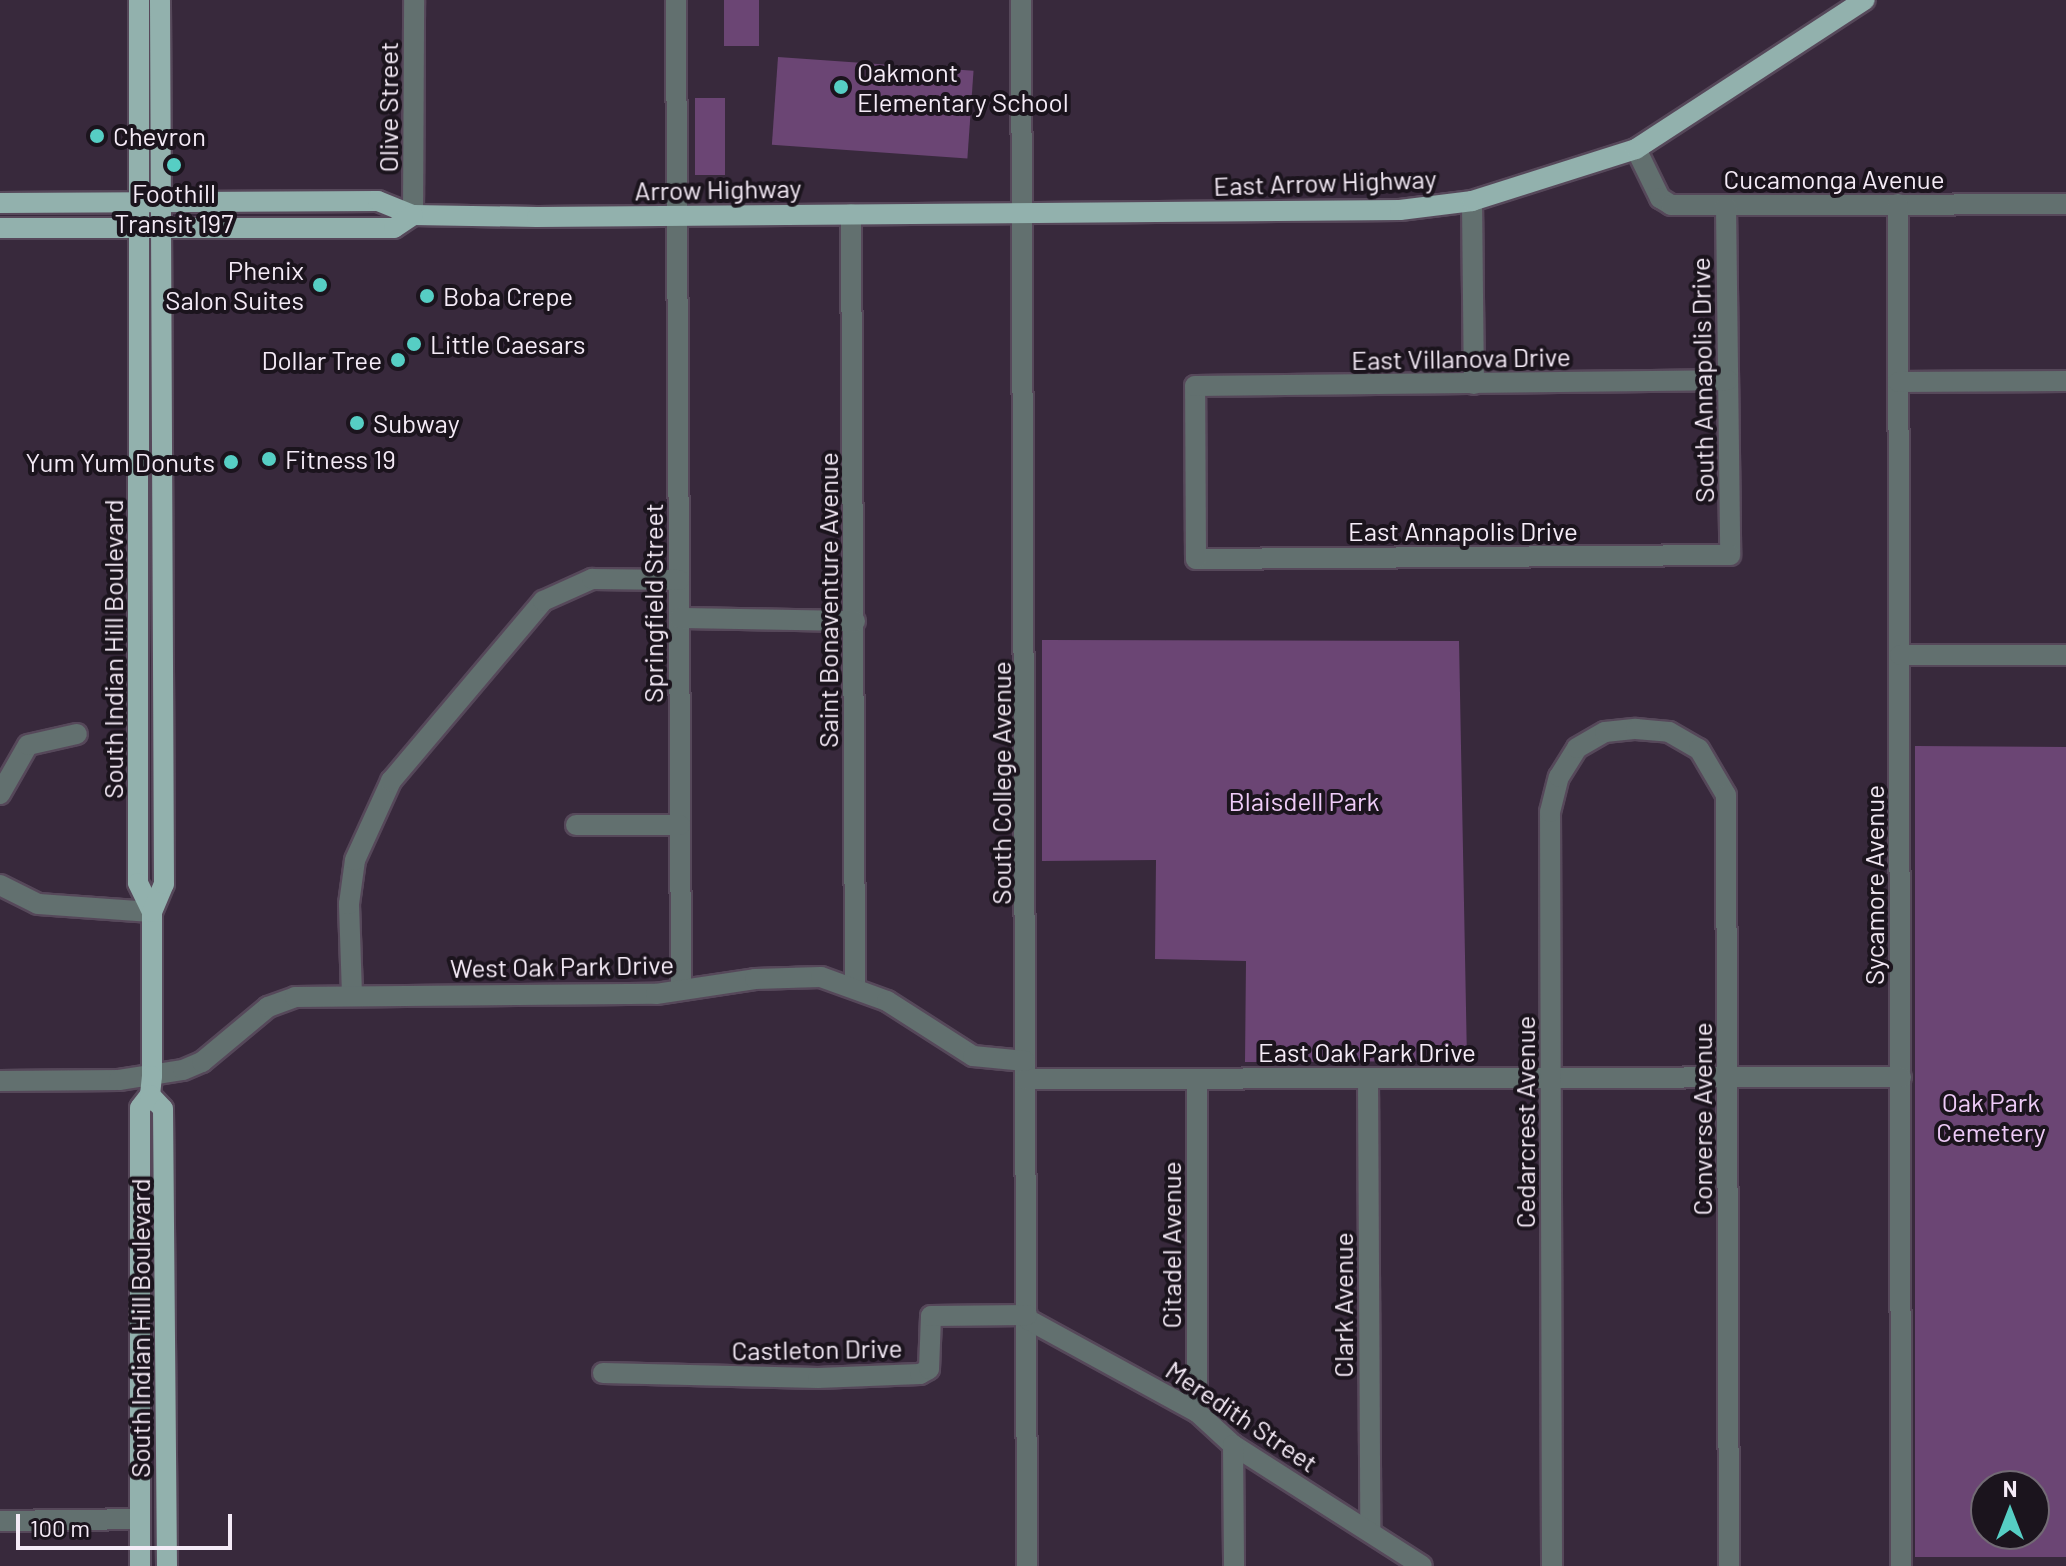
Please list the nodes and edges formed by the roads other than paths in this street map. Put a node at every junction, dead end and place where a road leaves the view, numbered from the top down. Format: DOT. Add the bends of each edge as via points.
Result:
graph roads {
  1 [pos="139,0"];
  2 [pos="160,0"];
  3 [pos="414,0"];
  4 [pos="676,0"];
  5 [pos="1021,0"];
  6 [pos="1865,0"];
  7 [pos="1636,149"];
  8 [pos="1472,201"];
  9 [pos="140,202"];
  10 [pos="161,202"];
  11 [pos="0,203"];
  12 [pos="1898,204"];
  13 [pos="2066,204"];
  14 [pos="1726,206"];
  15 [pos="1023,213"];
  16 [pos="851,214"];
  17 [pos="413,215"];
  18 [pos="676,216"];
  19 [pos="139,227"];
  20 [pos="0,228"];
  21 [pos="162,228"];
  22 [pos="1728,380"];
  23 [pos="2066,381"];
  24 [pos="1898,382"];
  25 [pos="1474,384"];
  26 [pos="1730,555"];
  27 [pos="1196,559"];
  28 [pos="679,580"];
  29 [pos="679,618"];
  30 [pos="855,621"];
  31 [pos="1900,655"];
  32 [pos="2066,655"];
  33 [pos="1636,729"];
  34 [pos="77,734"];
  35 [pos="0,794"];
  36 [pos="576,825"];
  37 [pos="680,825"];
  38 [pos="0,885"];
  39 [pos="152,912"];
  40 [pos="855,986"];
  41 [pos="681,990"];
  42 [pos="352,995"];
  43 [pos="1025,1070"];
  44 [pos="1901,1077"];
  45 [pos="1368,1078"];
  46 [pos="1551,1078"];
  47 [pos="1728,1078"];
  48 [pos="1197,1079"];
  49 [pos="0,1081"];
  50 [pos="151,1086"];
  51 [pos="1027,1317"];
  52 [pos="603,1373"];
  53 [pos="1197,1412"];
  54 [pos="1233,1445"];
  55 [pos="140,1519"];
  56 [pos="0,1521"];
  57 [pos="1370,1531"];
  58 [pos="140,1566"];
  59 [pos="167,1566"];
  60 [pos="1027,1566"];
  61 [pos="1234,1566"];
  62 [pos="1422,1566"];
  63 [pos="1552,1566"];
  64 [pos="1729,1566"];
  65 [pos="1901,1566"];
  1 -- 9 [label="main road, South Indian Hill Boulevard"];
  2 -- 10 [label="main road, South Indian Hill Boulevard"];
  3 -- 17 [label="street, Olive Street"];
  4 -- 18 [label="street, Springfield Street"];
  5 -- 15 [label="street, South College Avenue"];
  6 -- 7 [label="main road, East Arrow Highway"];
  7 -- 8 [label="main road, East Arrow Highway"];
  7 -- 14 [label="street, Cucamonga Avenue" via="1660,198 1671,205"];
  8 -- 15 [label="main road, East Arrow Highway" via="1327,212"];
  8 -- 25 [label="street"];
  9 -- 10 [label="main road, Arrow Highway"];
  9 -- 11 [label="main road, Arrow Highway"];
  9 -- 19 [label="main road, South Indian Hill Boulevard"];
  10 -- 17 [label="main road, Arrow Highway" via="378,201"];
  10 -- 21 [label="main road, South Indian Hill Boulevard"];
  12 -- 13 [label="street, Cucamonga Avenue"];
  12 -- 14 [label="street, Cucamonga Avenue"];
  12 -- 24 [label="street, Sycamore Avenue"];
  14 -- 22 [label="street, South Annapolis Drive"];
  15 -- 16 [label="main road, Arrow Highway"];
  15 -- 43 [label="street, South College Avenue"];
  16 -- 18 [label="main road, Arrow Highway"];
  16 -- 30 [label="street, Saint Bonaventure Avenue"];
  17 -- 18 [label="main road, Arrow Highway"];
  17 -- 21 [label="main road, Arrow Highway" via="394,228"];
  18 -- 28 [label="street, Springfield Street"];
  19 -- 20 [label="main road, Arrow Highway"];
  19 -- 21 [label="main road, Arrow Highway"];
  19 -- 39 [label="main road, South Indian Hill Boulevard" via="138,883"];
  21 -- 39 [label="main road, South Indian Hill Boulevard" via="164,884"];
  22 -- 25 [label="street, East Villanova Drive"];
  22 -- 26 [label="street, South Annapolis Drive"];
  23 -- 24 [label="street"];
  24 -- 31 [label="street, Sycamore Avenue"];
  25 -- 27 [label="street, East Villanova Drive" via="1195,386"];
  26 -- 27 [label="street, East Annapolis Drive"];
  28 -- 29 [label="street, Springfield Street"];
  28 -- 42 [label="street" via="592,579 543,601 391,781 355,860 349,904"];
  29 -- 30 [label="street"];
  29 -- 37 [label="street, Springfield Street"];
  30 -- 40 [label="street, Saint Bonaventure Avenue"];
  31 -- 32 [label="street"];
  31 -- 44 [label="street, Sycamore Avenue"];
  33 -- 46 [label="street, Cedarcrest Avenue" via="1605,732 1577,748 1552,793"];
  33 -- 47 [label="street, Converse Avenue" via="1669,732 1699,749 1726,795"];
  34 -- 35 [label="street" via="28,745"];
  36 -- 37 [label="street"];
  37 -- 41 [label="street, Springfield Street"];
  38 -- 39 [label="street" via="38,904"];
  39 -- 50 [label="main road, South Indian Hill Boulevard"];
  40 -- 41 [label="street, West Oak Park Drive" via="821,977"];
  40 -- 43 [label="street, West Oak Park Drive" via="973,1056"];
  41 -- 42 [label="street, West Oak Park Drive"];
  42 -- 50 [label="street, West Oak Park Drive" via="295,997 268,1007 202,1062"];
  43 -- 48 [label="street, East Oak Park Drive"];
  43 -- 51 [label="street, South College Avenue"];
  44 -- 47 [label="street, East Oak Park Drive"];
  44 -- 65 [label="street, Sycamore Avenue"];
  45 -- 46 [label="street, East Oak Park Drive"];
  45 -- 48 [label="street, East Oak Park Drive"];
  45 -- 57 [label="street, Clark Avenue"];
  46 -- 47 [label="street, East Oak Park Drive"];
  46 -- 63 [label="street, Cedarcrest Avenue"];
  47 -- 64 [label="street, Converse Avenue"];
  48 -- 53 [label="street, Citadel Avenue"];
  49 -- 50 [label="street, West Oak Park Drive"];
  50 -- 55 [label="main road, South Indian Hill Boulevard" via="140,1108"];
  50 -- 59 [label="main road, South Indian Hill Boulevard" via="163,1109"];
  51 -- 52 [label="street, Castleton Drive" via="931,1316 929,1369 920,1374 818,1378"];
  51 -- 53 [label="street, Meredith Street"];
  51 -- 60 [label="street, South College Avenue"];
  53 -- 54 [label="street, Meredith Street"];
  54 -- 57 [label="street, Meredith Street"];
  54 -- 61 [label="street"];
  55 -- 56 [label="street"];
  55 -- 58 [label="main road, South Indian Hill Boulevard"];
  57 -- 62 [label="street, Meredith Street"];
}
